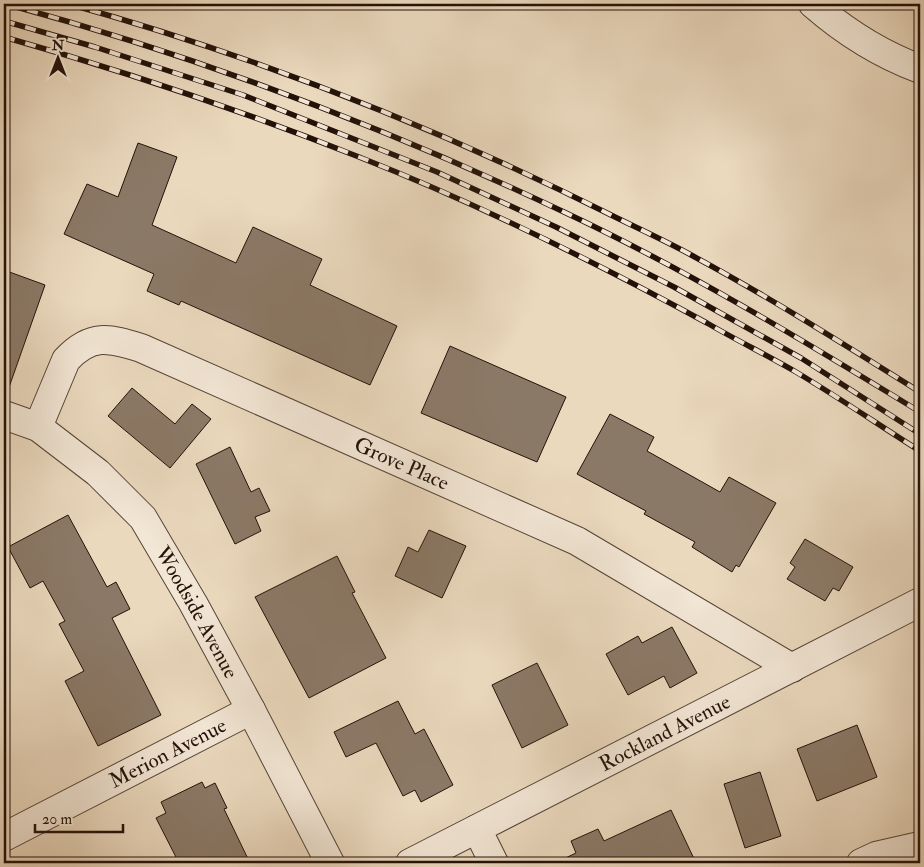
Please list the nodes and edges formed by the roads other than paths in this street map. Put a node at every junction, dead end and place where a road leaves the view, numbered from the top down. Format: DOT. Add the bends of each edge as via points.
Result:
graph roads {
  1 [pos="813,4"];
  2 [pos="920,69"];
  3 [pos="4,415"];
  4 [pos="38,426"];
  5 [pos="920,602"];
  6 [pos="792,668"];
  7 [pos="252,710"];
  8 [pos="477,829"];
  9 [pos="4,837"];
  10 [pos="920,846"];
  11 [pos="330,863"];
  12 [pos="410,863"];
  13 [pos="494,863"];
  14 [pos="861,863"];
  1 -- 2 [label="street" via="858,39"];
  3 -- 4 [label="street, Woodside Avenue"];
  4 -- 6 [label="street, Grove Place" via="66,360 74,351 96,340 120,341 577,541"];
  4 -- 7 [label="street, Woodside Avenue" via="98,473 143,518"];
  5 -- 6 [label="street, Rockland Avenue"];
  6 -- 8 [label="street, Rockland Avenue"];
  7 -- 9 [label="street, Merion Avenue"];
  7 -- 11 [label="street, Woodside Avenue"];
  8 -- 12 [label="street, Rockland Avenue"];
  8 -- 13 [label="street"];
  10 -- 14 [label="street" via="876,856"];
}
